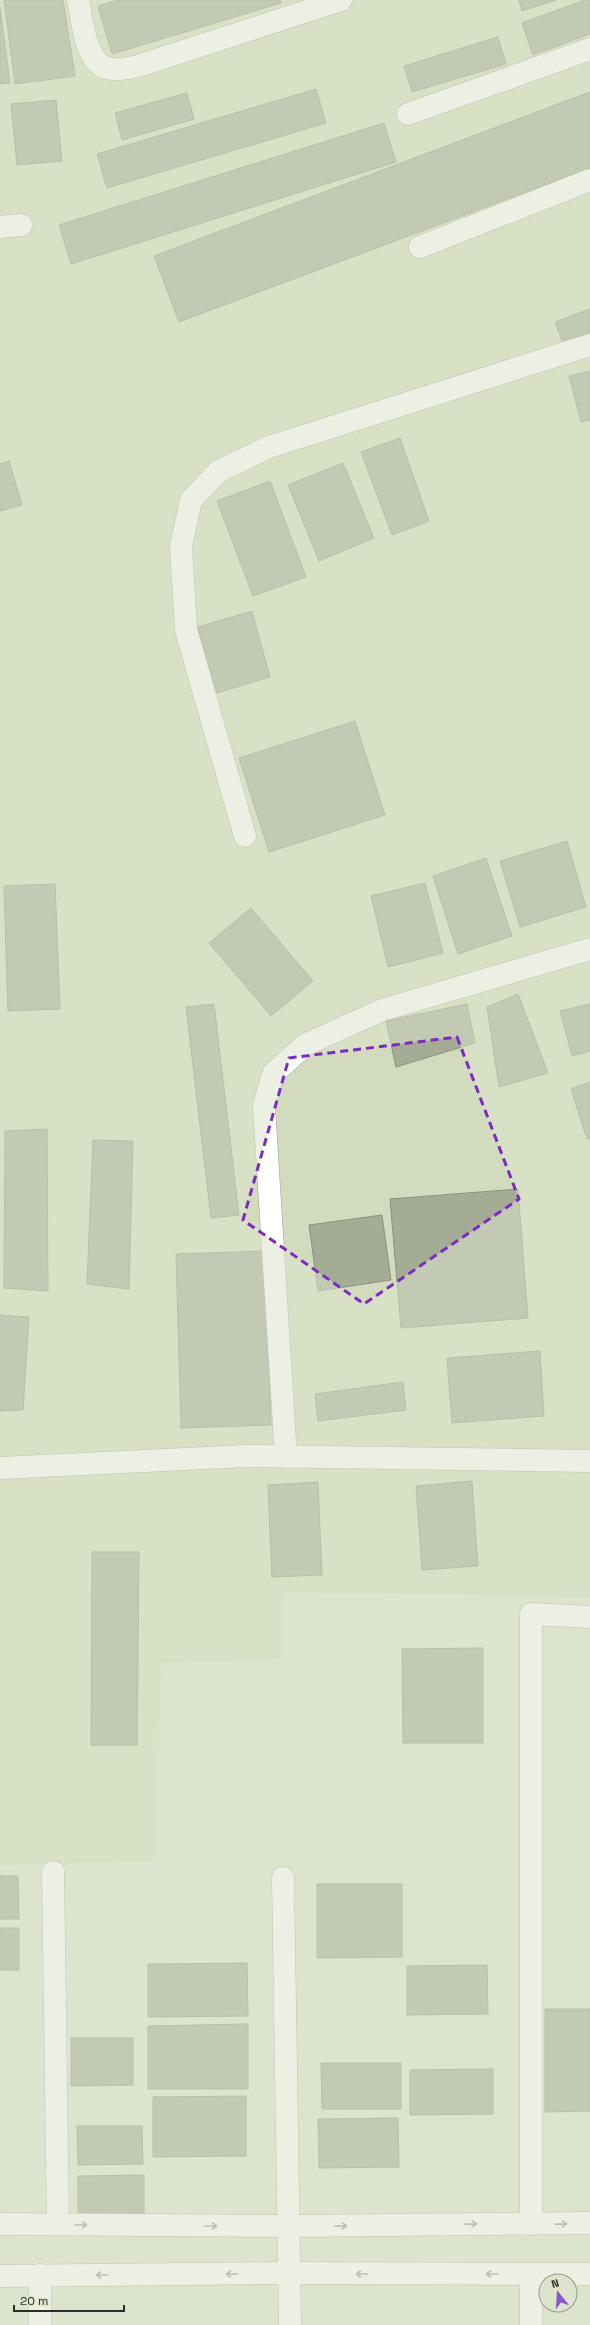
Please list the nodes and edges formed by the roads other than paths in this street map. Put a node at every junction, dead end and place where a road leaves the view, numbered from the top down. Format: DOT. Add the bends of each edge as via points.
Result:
graph roads {
  1 [pos="78,0"];
  2 [pos="341,0"];
  3 [pos="590,49"];
  4 [pos="408,114"];
  5 [pos="590,180"];
  6 [pos="420,247"];
  7 [pos="590,345"];
  8 [pos="245,836"];
  9 [pos="590,949"];
  10 [pos="286,1457"];
  11 [pos="590,1461"];
  12 [pos="0,1468"];
  13 [pos="590,1616"];
  14 [pos="54,1872"];
  15 [pos="283,1878"];
  16 [pos="590,2223"];
  17 [pos="0,2224"];
  18 [pos="58,2224"];
  19 [pos="531,2224"];
  20 [pos="290,2226"];
  21 [pos="289,2273"];
  22 [pos="590,2274"];
  23 [pos="40,2275"];
  24 [pos="531,2275"];
  25 [pos="0,2276"];
  26 [pos="40,2325"];
  27 [pos="290,2325"];
  28 [pos="531,2325"];
  1 -- 2 [label="street" via="88,48 96,61 107,68 121,69 135,67"];
  3 -- 4 [label="street"];
  5 -- 6 [label="street"];
  7 -- 8 [label="street" via="269,447 219,471 191,500 181,546 186,630"];
  9 -- 10 [label="street" via="382,1010 305,1045 273,1074 264,1106"];
  10 -- 11 [label="street"];
  10 -- 12 [label="street" via="247,1456"];
  13 -- 19 [label="street" via="530,1614"];
  14 -- 18 [label="street"];
  15 -- 20 [label="street"];
  19 -- 16 [label="street, one-way"];
  17 -- 18 [label="street"];
  18 -- 20 [label="street, one-way"];
  20 -- 19 [label="street, one-way"];
  20 -- 21 [label="street"];
  21 -- 23 [label="street, one-way"];
  24 -- 21 [label="street, one-way"];
  21 -- 27 [label="street"];
  22 -- 24 [label="street"];
  23 -- 25 [label="street"];
  23 -- 26 [label="street"];
  24 -- 28 [label="street"];
}
